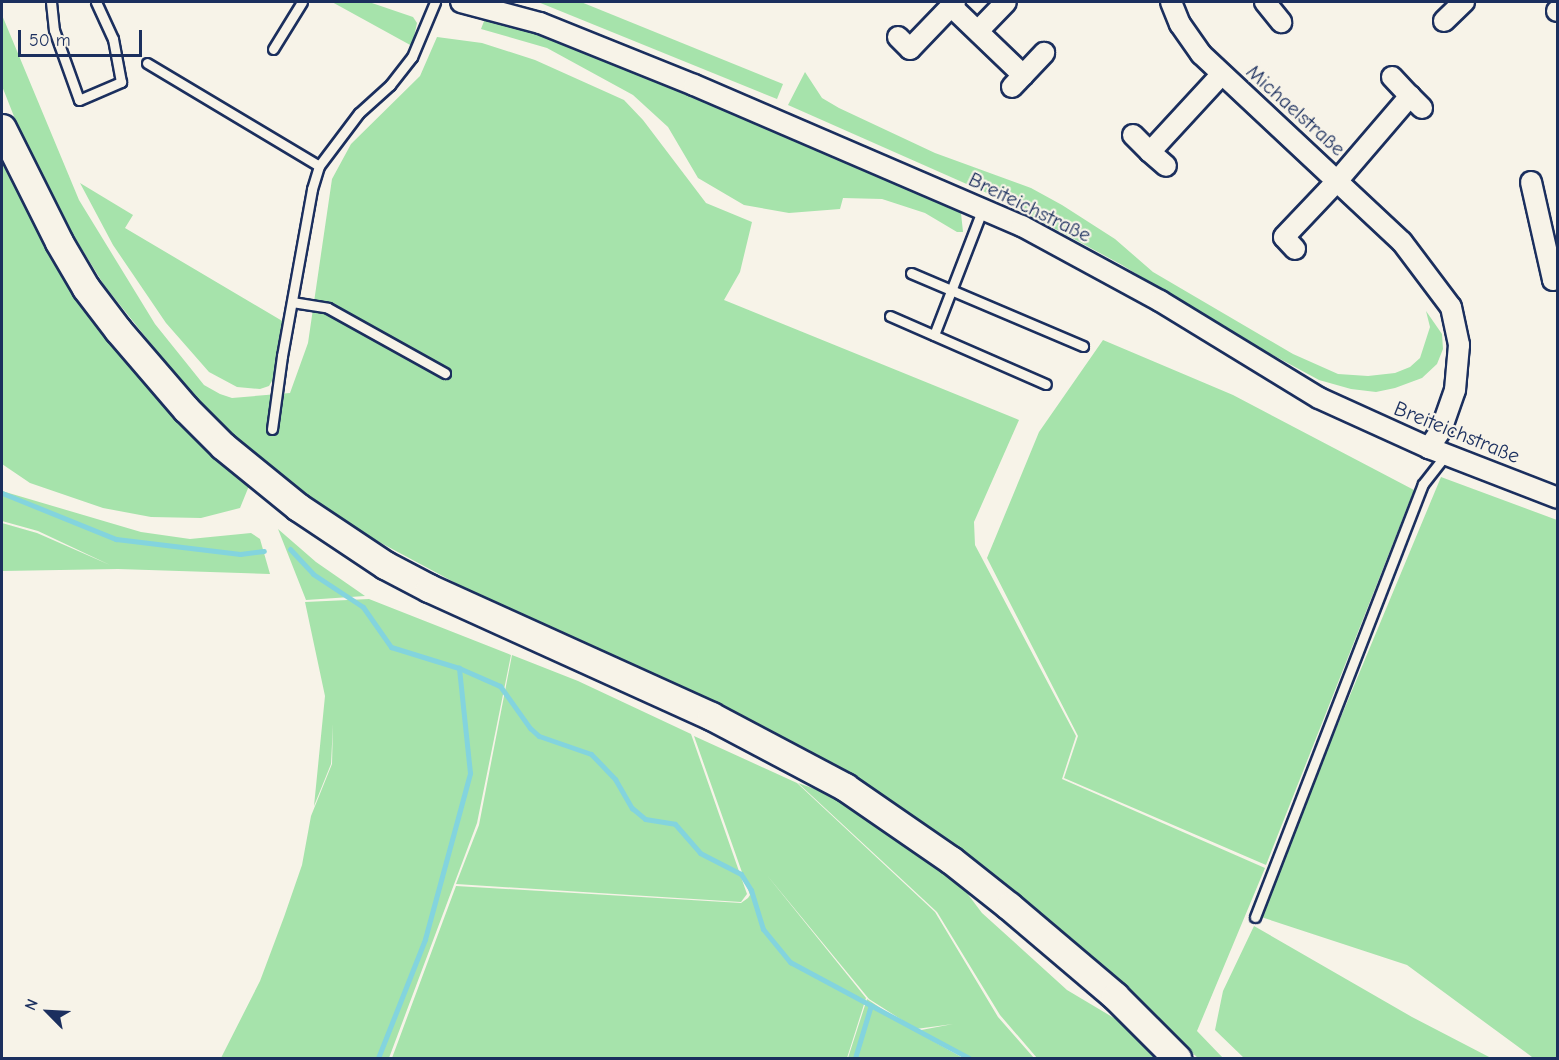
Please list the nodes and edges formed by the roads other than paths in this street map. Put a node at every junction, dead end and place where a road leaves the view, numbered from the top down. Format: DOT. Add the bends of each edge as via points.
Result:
graph roads {
  1 [pos="51,2"];
  2 [pos="96,2"];
  3 [pos="302,2"];
  4 [pos="435,2"];
  5 [pos="461,2"];
  6 [pos="1006,2"];
  7 [pos="1171,2"];
  8 [pos="1264,2"];
  9 [pos="1464,2"];
  10 [pos="953,4"];
  11 [pos="1444,21"];
  12 [pos="1281,22"];
  13 [pos="978,31"];
  14 [pos="273,49"];
  15 [pos="910,49"];
  16 [pos="1044,53"];
  17 [pos="147,63"];
  18 [pos="1221,75"];
  19 [pos="1392,77"];
  20 [pos="2,128"];
  21 [pos="1133,135"];
  22 [pos="1150,152"];
  23 [pos="319,166"];
  24 [pos="1166,166"];
  25 [pos="1338,180"];
  26 [pos="1531,182"];
  27 [pos="983,208"];
  28 [pos="1284,238"];
  29 [pos="911,273"];
  30 [pos="1557,279"];
  31 [pos="950,291"];
  32 [pos="292,302"];
  33 [pos="890,316"];
  34 [pos="934,335"];
  35 [pos="1083,346"];
  36 [pos="446,373"];
  37 [pos="1046,384"];
  38 [pos="272,429"];
  39 [pos="1438,452"];
  40 [pos="1557,498"];
  41 [pos="1255,917"];
  42 [pos="1177,1059"];
  1 -- 2 [label="lane" via="54,30 79,100 121,82 113,39"];
  3 -- 14 [label="lane"];
  4 -- 23 [label="lane" via="412,57 390,86 334,142"];
  5 -- 27 [label="street, Breiteichstraße" via="540,22"];
  6 -- 13 [label="street"];
  7 -- 18 [label="street, Michaelstraße" via="1180,24"];
  8 -- 12 [label="street"];
  9 -- 11 [label="street"];
  10 -- 13 [label="street"];
  10 -- 15 [label="street"];
  13 -- 16 [label="street" via="1018,81"];
  17 -- 23 [label="lane"];
  18 -- 22 [label="street, Michaelstraße"];
  18 -- 25 [label="street, Michaelstraße"];
  19 -- 25 [label="street, Michaelstraße" via="1416,102"];
  20 -- 42 [label="main road" via="59,242 86,288 118,330 186,410 298,507 384,564 429,588 711,716 845,787 942,853 1009,906 1115,996"];
  21 -- 22 [label="street"];
  22 -- 24 [label="street"];
  23 -- 32 [label="lane"];
  25 -- 28 [label="street, Michaelstraße"];
  25 -- 39 [label="street, Michaelstraße" via="1402,242 1451,307 1459,345 1455,390"];
  26 -- 30 [label="street" via="1554,280"];
  27 -- 31 [label="lane"];
  27 -- 39 [label="street, Breiteichstraße" via="1160,301 1319,398"];
  29 -- 31 [label="lane"];
  31 -- 34 [label="lane"];
  31 -- 35 [label="lane"];
  32 -- 36 [label="lane" via="328,308"];
  32 -- 38 [label="lane"];
  33 -- 34 [label="lane"];
  34 -- 37 [label="lane"];
  39 -- 40 [label="street, Breiteichstraße"];
  39 -- 41 [label="lane"];
}
